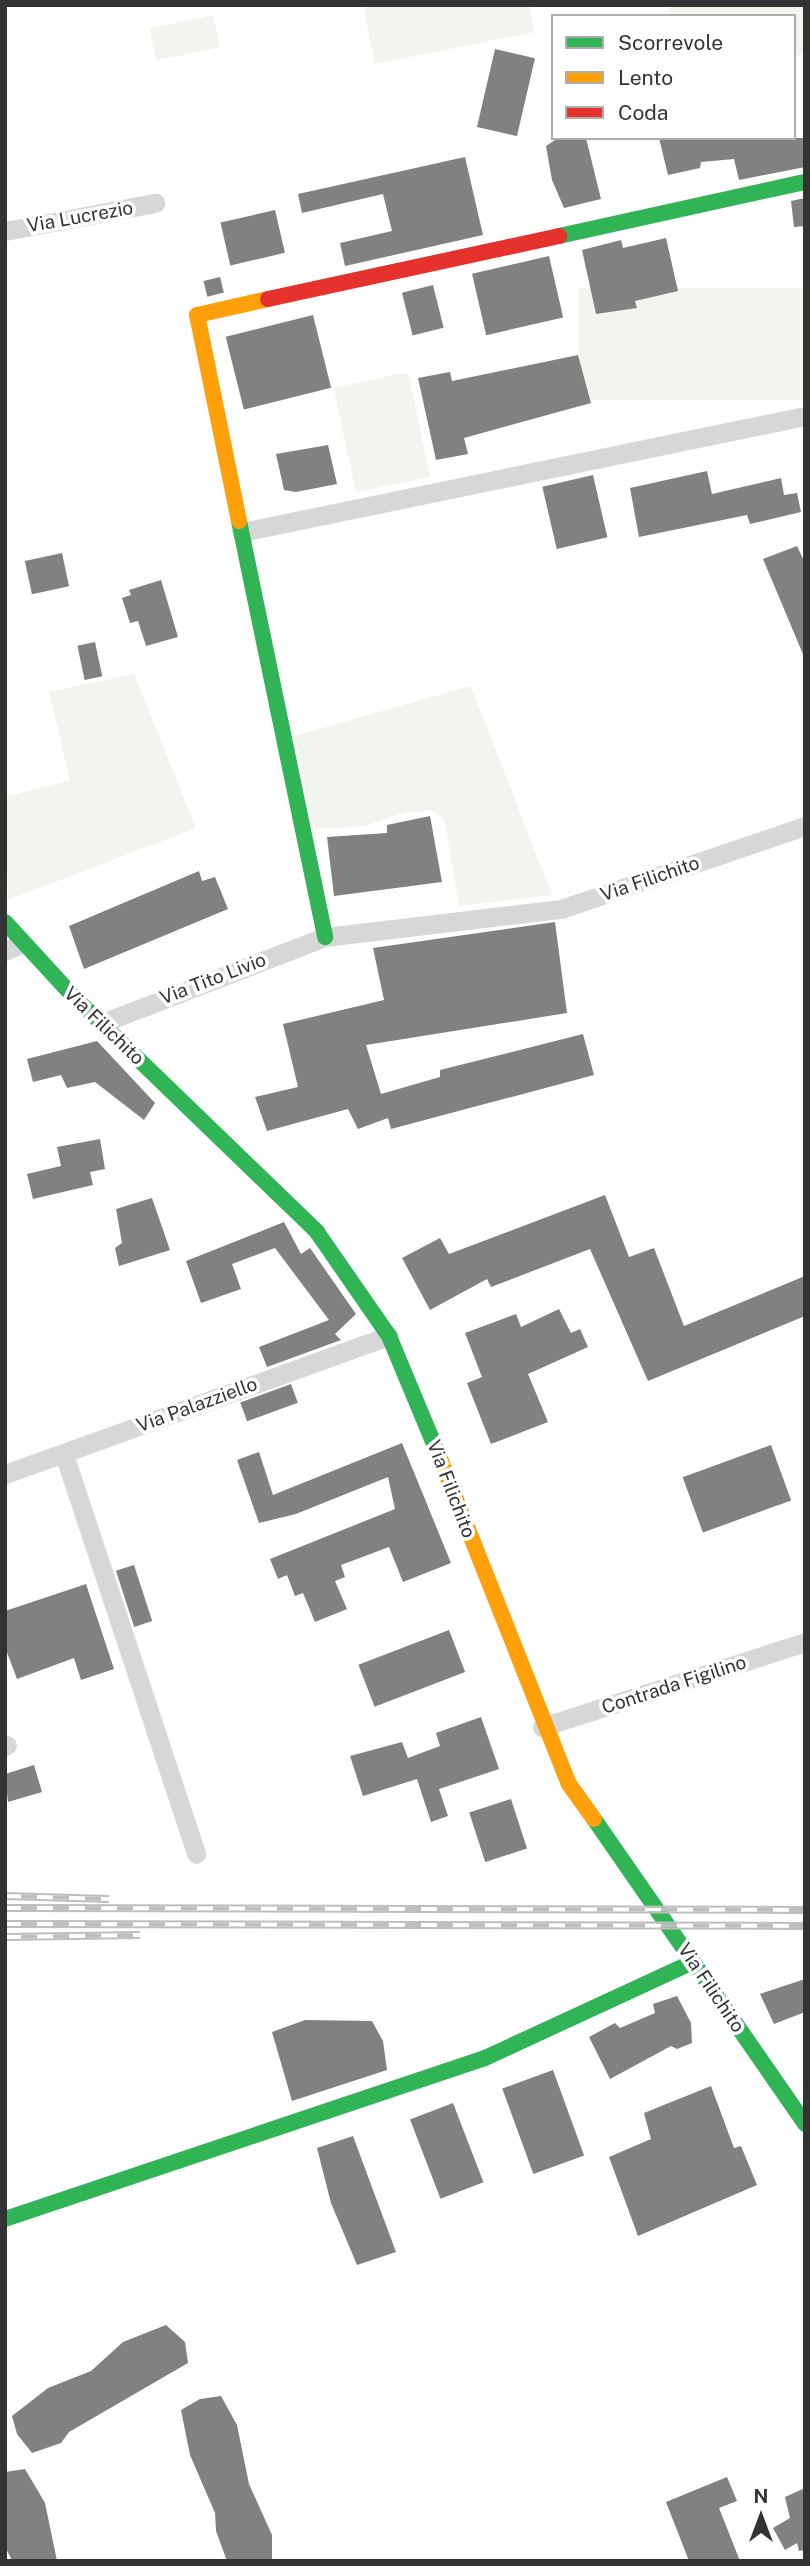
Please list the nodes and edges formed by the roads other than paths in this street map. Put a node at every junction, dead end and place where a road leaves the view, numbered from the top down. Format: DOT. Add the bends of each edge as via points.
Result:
graph roads {
  1 [pos="805,182"];
  2 [pos="155,203"];
  3 [pos="5,231"];
  4 [pos="805,416"];
  5 [pos="242,532"];
  6 [pos="805,826"];
  7 [pos="5,922"];
  8 [pos="325,937"];
  9 [pos="13,948"];
  10 [pos="102,1023"];
  11 [pos="389,1336"];
  12 [pos="64,1454"];
  13 [pos="5,1474"];
  14 [pos="805,1642"];
  15 [pos="542,1727"];
  16 [pos="196,1854"];
  17 [pos="693,1962"];
  18 [pos="805,2124"];
  19 [pos="5,2219"];
  1 -- 5 [label="street" via="197,315"];
  2 -- 3 [label="street, Via Lucrezio"];
  4 -- 5 [label="street"];
  5 -- 8 [label="street"];
  6 -- 8 [label="street, Via Filichito" via="561,909"];
  7 -- 9 [label="street, Via Filichito"];
  8 -- 10 [label="street, Via Tito Livio"];
  9 -- 10 [label="street, Via Filichito"];
  10 -- 11 [label="street, Via Filichito" via="317,1232"];
  11 -- 12 [label="street, Via Palazziello"];
  11 -- 15 [label="street, Via Filichito"];
  12 -- 13 [label="street, Via Palazziello"];
  12 -- 16 [label="street"];
  14 -- 15 [label="street, Contrada Figilino"];
  15 -- 17 [label="street, Via Filichito" via="596,1828"];
  17 -- 18 [label="street, Via Filichito"];
  17 -- 19 [label="street" via="485,2058"];
}
